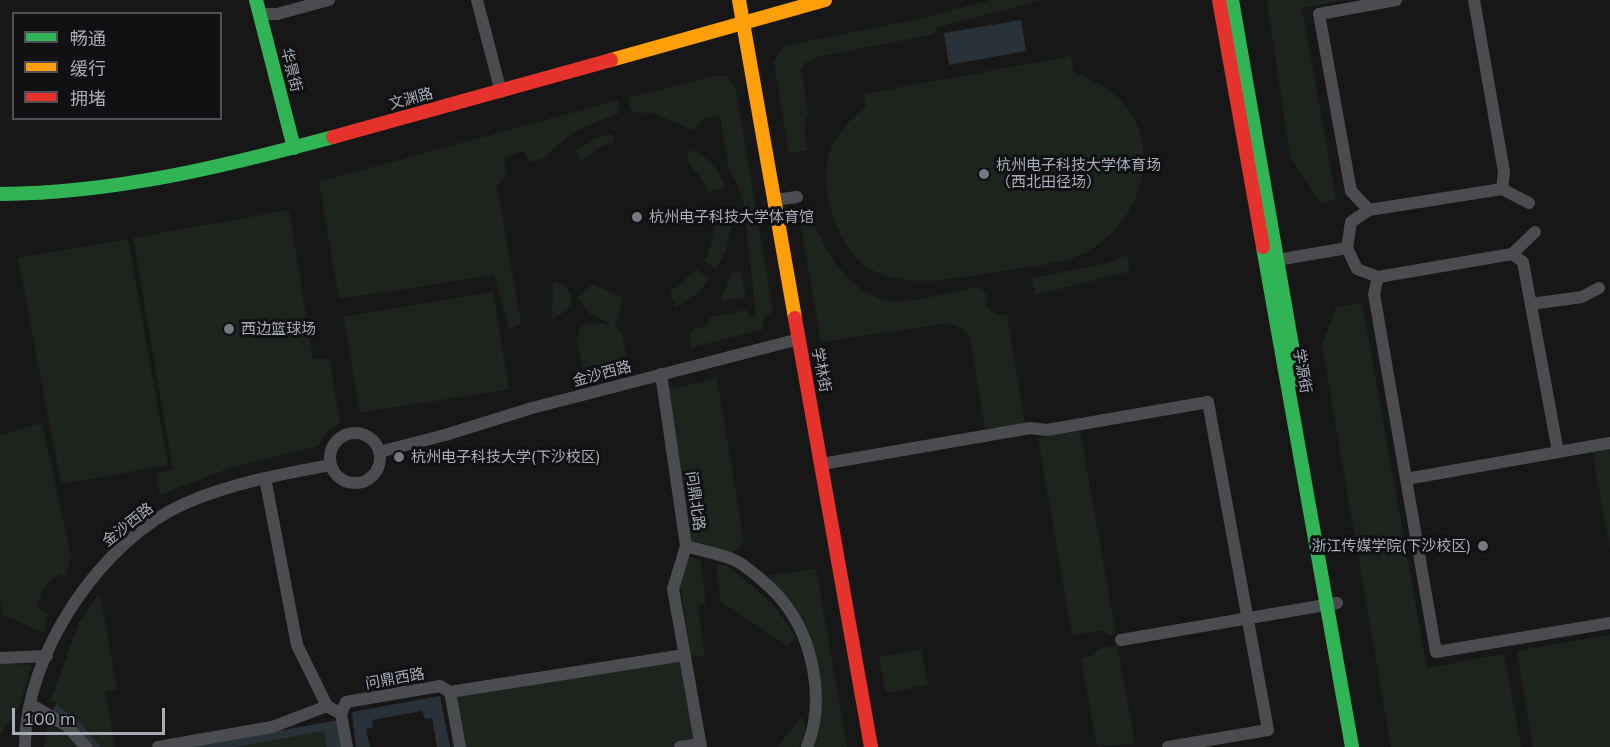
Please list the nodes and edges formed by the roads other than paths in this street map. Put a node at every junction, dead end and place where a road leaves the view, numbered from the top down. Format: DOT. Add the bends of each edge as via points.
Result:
graph roads {
  1 [pos="256,0"];
  2 [pos="329,0"];
  3 [pos="477,0"];
  4 [pos="739,0"];
  5 [pos="825,0"];
  6 [pos="1219,0"];
  7 [pos="1232,0"];
  8 [pos="1396,0"];
  9 [pos="1474,0"];
  10 [pos="260,14"];
  11 [pos="745,22"];
  12 [pos="501,92"];
  13 [pos="294,148"];
  14 [pos="1502,189"];
  15 [pos="0,194"];
  16 [pos="796,196"];
  17 [pos="774,201"];
  18 [pos="1529,204"];
  19 [pos="1369,210"];
  20 [pos="1535,232"];
  21 [pos="1347,248"];
  22 [pos="1512,254"];
  23 [pos="1277,260"];
  24 [pos="1378,277"];
  25 [pos="1599,288"];
  26 [pos="1531,304"];
  27 [pos="799,339"];
  28 [pos="661,374"];
  29 [pos="1610,443"];
  30 [pos="379,452"];
  31 [pos="1558,452"];
  32 [pos="822,464"];
  33 [pos="331,465"];
  34 [pos="265,478"];
  35 [pos="1406,479"];
  36 [pos="686,546"];
  37 [pos="1332,604"];
  38 [pos="1246,619"];
  39 [pos="1610,623"];
  40 [pos="1121,640"];
  41 [pos="684,655"];
  42 [pos="47,656"];
  43 [pos="0,658"];
  44 [pos="450,692"];
  45 [pos="30,704"];
  46 [pos="327,706"];
  47 [pos="341,714"];
  48 [pos="701,745"];
  49 [pos="26,747"];
  50 [pos="86,747"];
  51 [pos="158,747"];
  52 [pos="347,747"];
  53 [pos="460,747"];
  54 [pos="680,747"];
  55 [pos="807,747"];
  56 [pos="871,747"];
  57 [pos="1168,747"];
  58 [pos="1352,747"];
  59 [pos="1363,747"];
  1 -- 10 [label="main road, 华景街"];
  2 -- 10 [label="street" via="277,14"];
  3 -- 12 [label="street"];
  4 -- 11 [label="main road, 学林街"];
  5 -- 11 [label="main road, 文渊路"];
  6 -- 37 [label="main road, 学源街"];
  7 -- 23 [label="main road, 学源街"];
  8 -- 19 [label="street" via="1319,14 1351,191"];
  9 -- 14 [label="street" via="1504,172"];
  10 -- 13 [label="main road, 华景街"];
  11 -- 12 [label="main road, 文渊路"];
  11 -- 17 [label="main road, 学林街"];
  12 -- 13 [label="main road, 文渊路"];
  13 -- 15 [label="main road, 文渊路" via="171,180 103,190"];
  14 -- 18 [label="street"];
  14 -- 19 [label="street"];
  16 -- 17 [label="street"];
  17 -- 27 [label="main road, 学林街"];
  19 -- 21 [label="street" via="1351,222"];
  20 -- 22 [label="street"];
  21 -- 23 [label="street"];
  21 -- 24 [label="street" via="1356,269"];
  22 -- 24 [label="street"];
  22 -- 26 [label="street" via="1523,262"];
  23 -- 37 [label="main road, 学源街"];
  24 -- 35 [label="street" via="1374,294"];
  25 -- 26 [label="street" via="1582,297"];
  26 -- 31 [label="street"];
  27 -- 28 [label="street, 金沙西路"];
  27 -- 32 [label="main road, 学林街"];
  28 -- 30 [label="street, 金沙西路"];
  28 -- 36 [label="street, 问鼎北路"];
  29 -- 31 [label="street"];
  30 -- 33 [label="street" via="376,472 364,482 343,480"];
  30 -- 33 [label="street" via="366,436 346,435 335,444"];
  31 -- 35 [label="street"];
  32 -- 38 [label="street" via="1208,402"];
  32 -- 56 [label="main road, 学林街"];
  33 -- 34 [label="street, 金沙西路"];
  34 -- 42 [label="street, 金沙西路" via="184,504 148,525 117,550 70,609"];
  34 -- 46 [label="street" via="297,645"];
  35 -- 39 [label="street" via="1436,652"];
  36 -- 41 [label="street" via="673,590"];
  36 -- 55 [label="street, 问鼎北路" via="742,564 781,598 802,637 816,686 816,707"];
  37 -- 38 [label="street"];
  37 -- 58 [label="main road, 学源街"];
  37 -- 59 [label="main road, 学源街"];
  38 -- 40 [label="street"];
  38 -- 57 [label="street" via="1268,730"];
  41 -- 44 [label="street, 问鼎西路"];
  41 -- 48 [label="street"];
  42 -- 43 [label="street"];
  42 -- 45 [label="street, 金沙西路"];
  44 -- 47 [label="street, 问鼎西路" via="440,686 346,702"];
  44 -- 53 [label="street"];
  45 -- 49 [label="street, 金沙西路"];
  45 -- 50 [label="street" via="67,726"];
  46 -- 47 [label="street"];
  46 -- 51 [label="street" via="272,727"];
  47 -- 52 [label="street"];
  48 -- 54 [label="street"];
}
